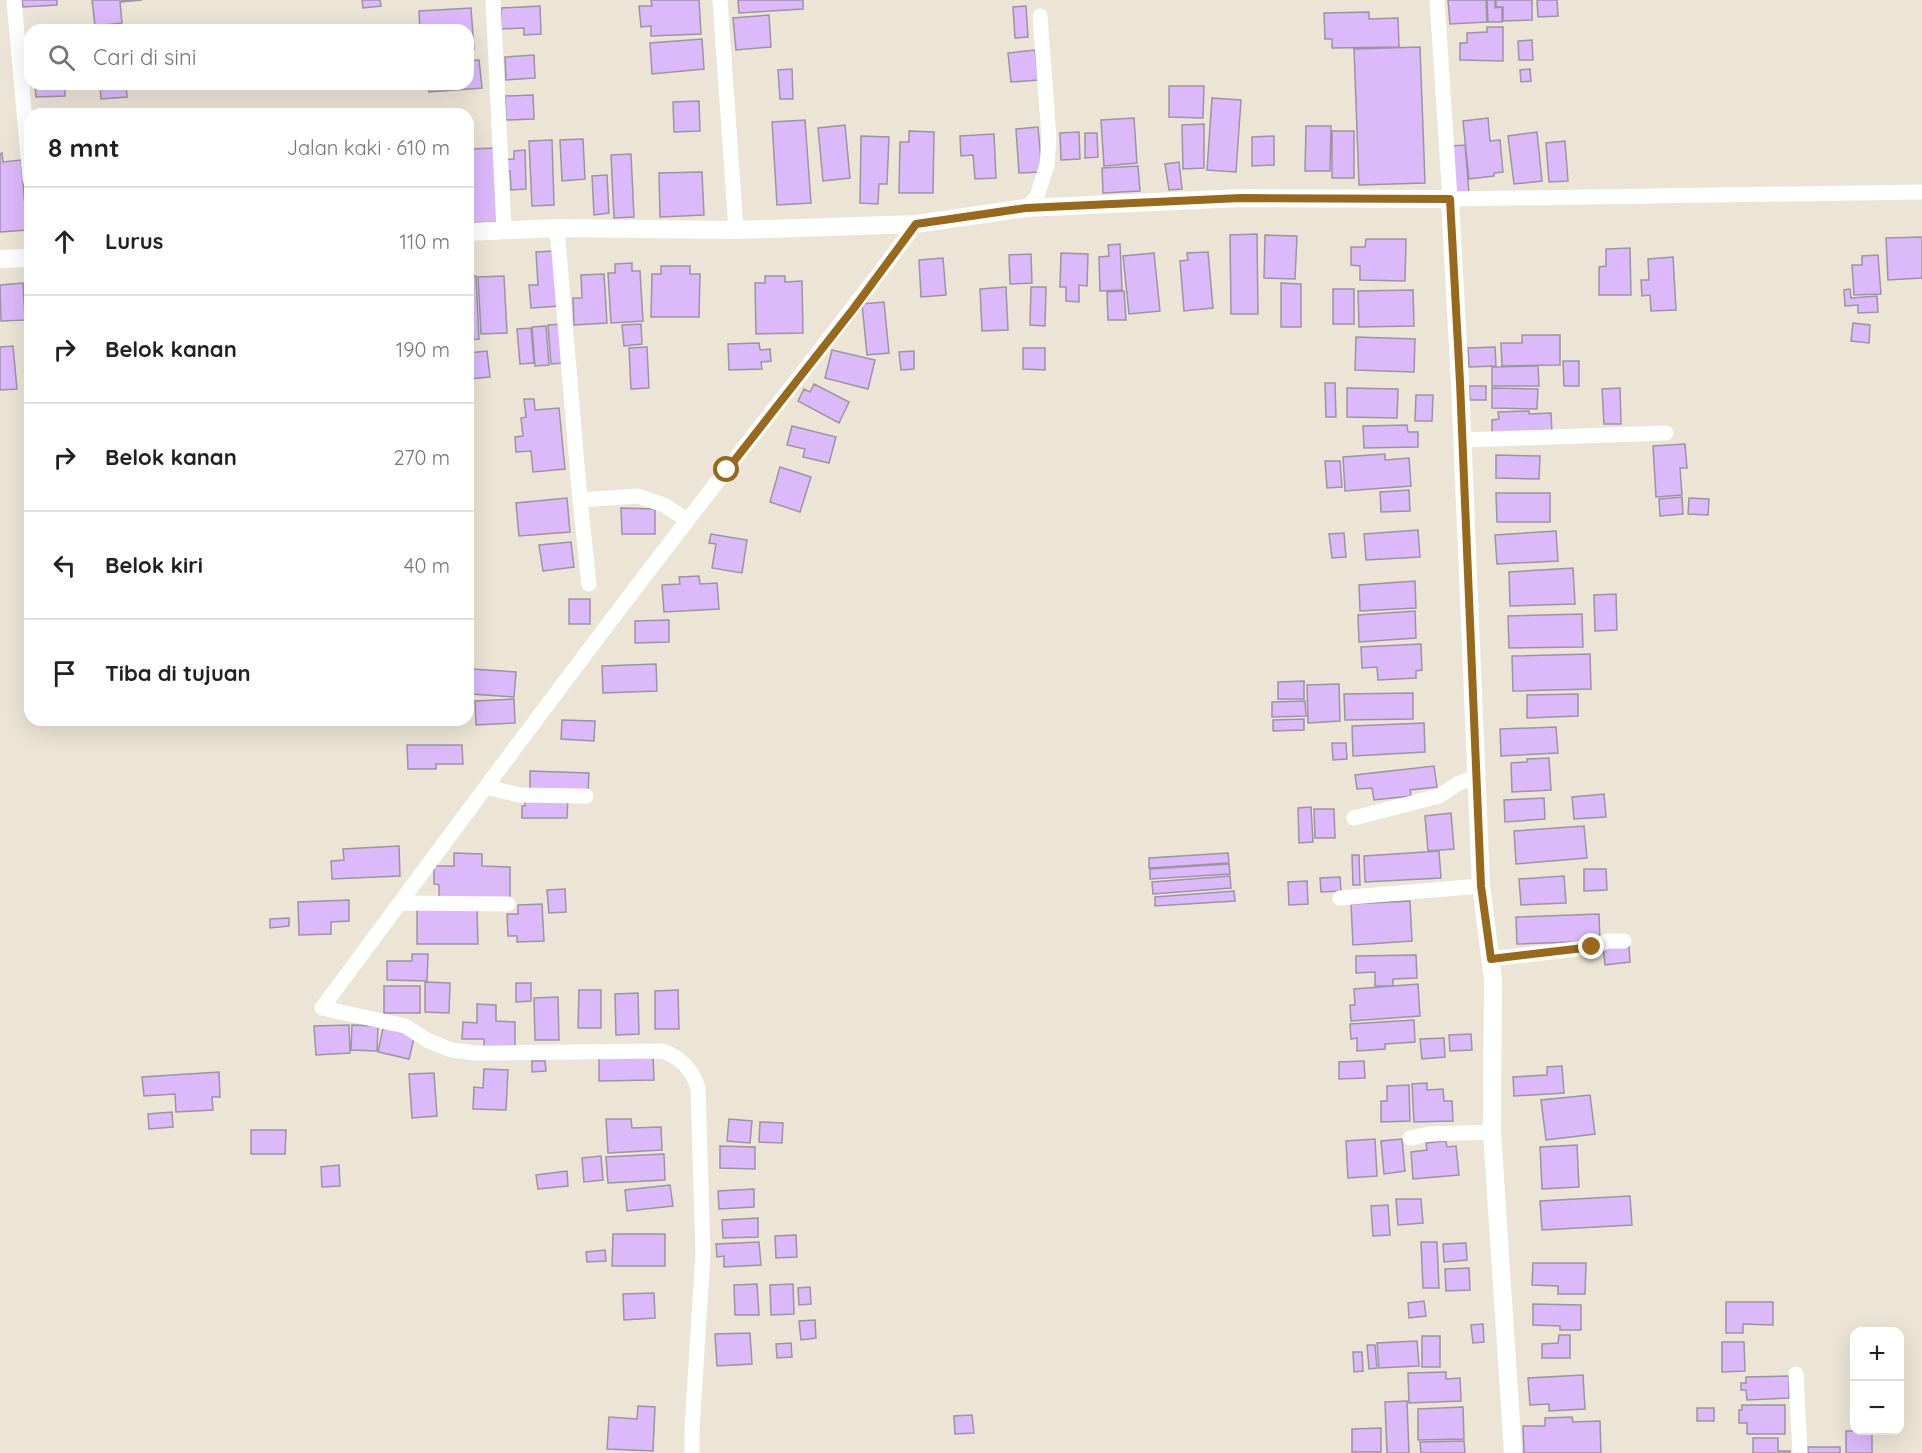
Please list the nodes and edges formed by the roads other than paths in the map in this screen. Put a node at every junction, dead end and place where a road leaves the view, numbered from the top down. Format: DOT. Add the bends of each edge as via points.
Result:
graph roads {
  1 [pos="14,0"];
  2 [pos="493,0"];
  3 [pos="720,0"];
  4 [pos="1437,0"];
  5 [pos="1040,16"];
  6 [pos="24,112"];
  7 [pos="1922,192"];
  8 [pos="1450,199"];
  9 [pos="1026,208"];
  10 [pos="916,224"];
  11 [pos="557,228"];
  12 [pos="504,230"];
  13 [pos="736,230"];
  14 [pos="474,232"];
  15 [pos="24,258"];
  16 [pos="0,259"];
  17 [pos="1666,433"];
  18 [pos="1463,440"];
  19 [pos="580,500"];
  20 [pos="687,520"];
  21 [pos="589,584"];
  22 [pos="1477,777"];
  23 [pos="486,787"];
  24 [pos="586,796"];
  25 [pos="1354,818"];
  26 [pos="1481,886"];
  27 [pos="1340,898"];
  28 [pos="400,903"];
  29 [pos="508,904"];
  30 [pos="1624,941"];
  31 [pos="1491,959"];
  32 [pos="1492,1132"];
  33 [pos="1410,1138"];
  34 [pos="1796,1374"];
  35 [pos="692,1453"];
  36 [pos="1513,1453"];
  37 [pos="1800,1453"];
  1 -- 6 [label="street"];
  2 -- 12 [label="street"];
  3 -- 13 [label="street"];
  4 -- 8 [label="street"];
  5 -- 9 [label="street" via="1049,138 1047,165 1037,197"];
  7 -- 8 [label="street"];
  8 -- 9 [label="street" via="1241,198"];
  8 -- 18 [label="street"];
  9 -- 10 [label="street"];
  10 -- 13 [label="street"];
  10 -- 20 [label="street"];
  11 -- 12 [label="street"];
  11 -- 13 [label="street"];
  11 -- 19 [label="street"];
  12 -- 14 [label="street"];
  15 -- 16 [label="street"];
  17 -- 18 [label="street"];
  18 -- 22 [label="street"];
  19 -- 20 [label="street" via="638,496 664,505"];
  19 -- 21 [label="street"];
  20 -- 23 [label="street"];
  22 -- 25 [label="street" via="1439,796"];
  22 -- 26 [label="street"];
  23 -- 24 [label="street" via="519,795"];
  23 -- 28 [label="street"];
  26 -- 27 [label="street"];
  26 -- 31 [label="street"];
  28 -- 29 [label="street"];
  28 -- 35 [label="street" via="322,1008 405,1026 451,1050 663,1051 678,1057 694,1075 698,1088 703,1254"];
  30 -- 31 [label="street"];
  31 -- 32 [label="street"];
  32 -- 33 [label="street"];
  32 -- 36 [label="street"];
  34 -- 37 [label="street"];
}
